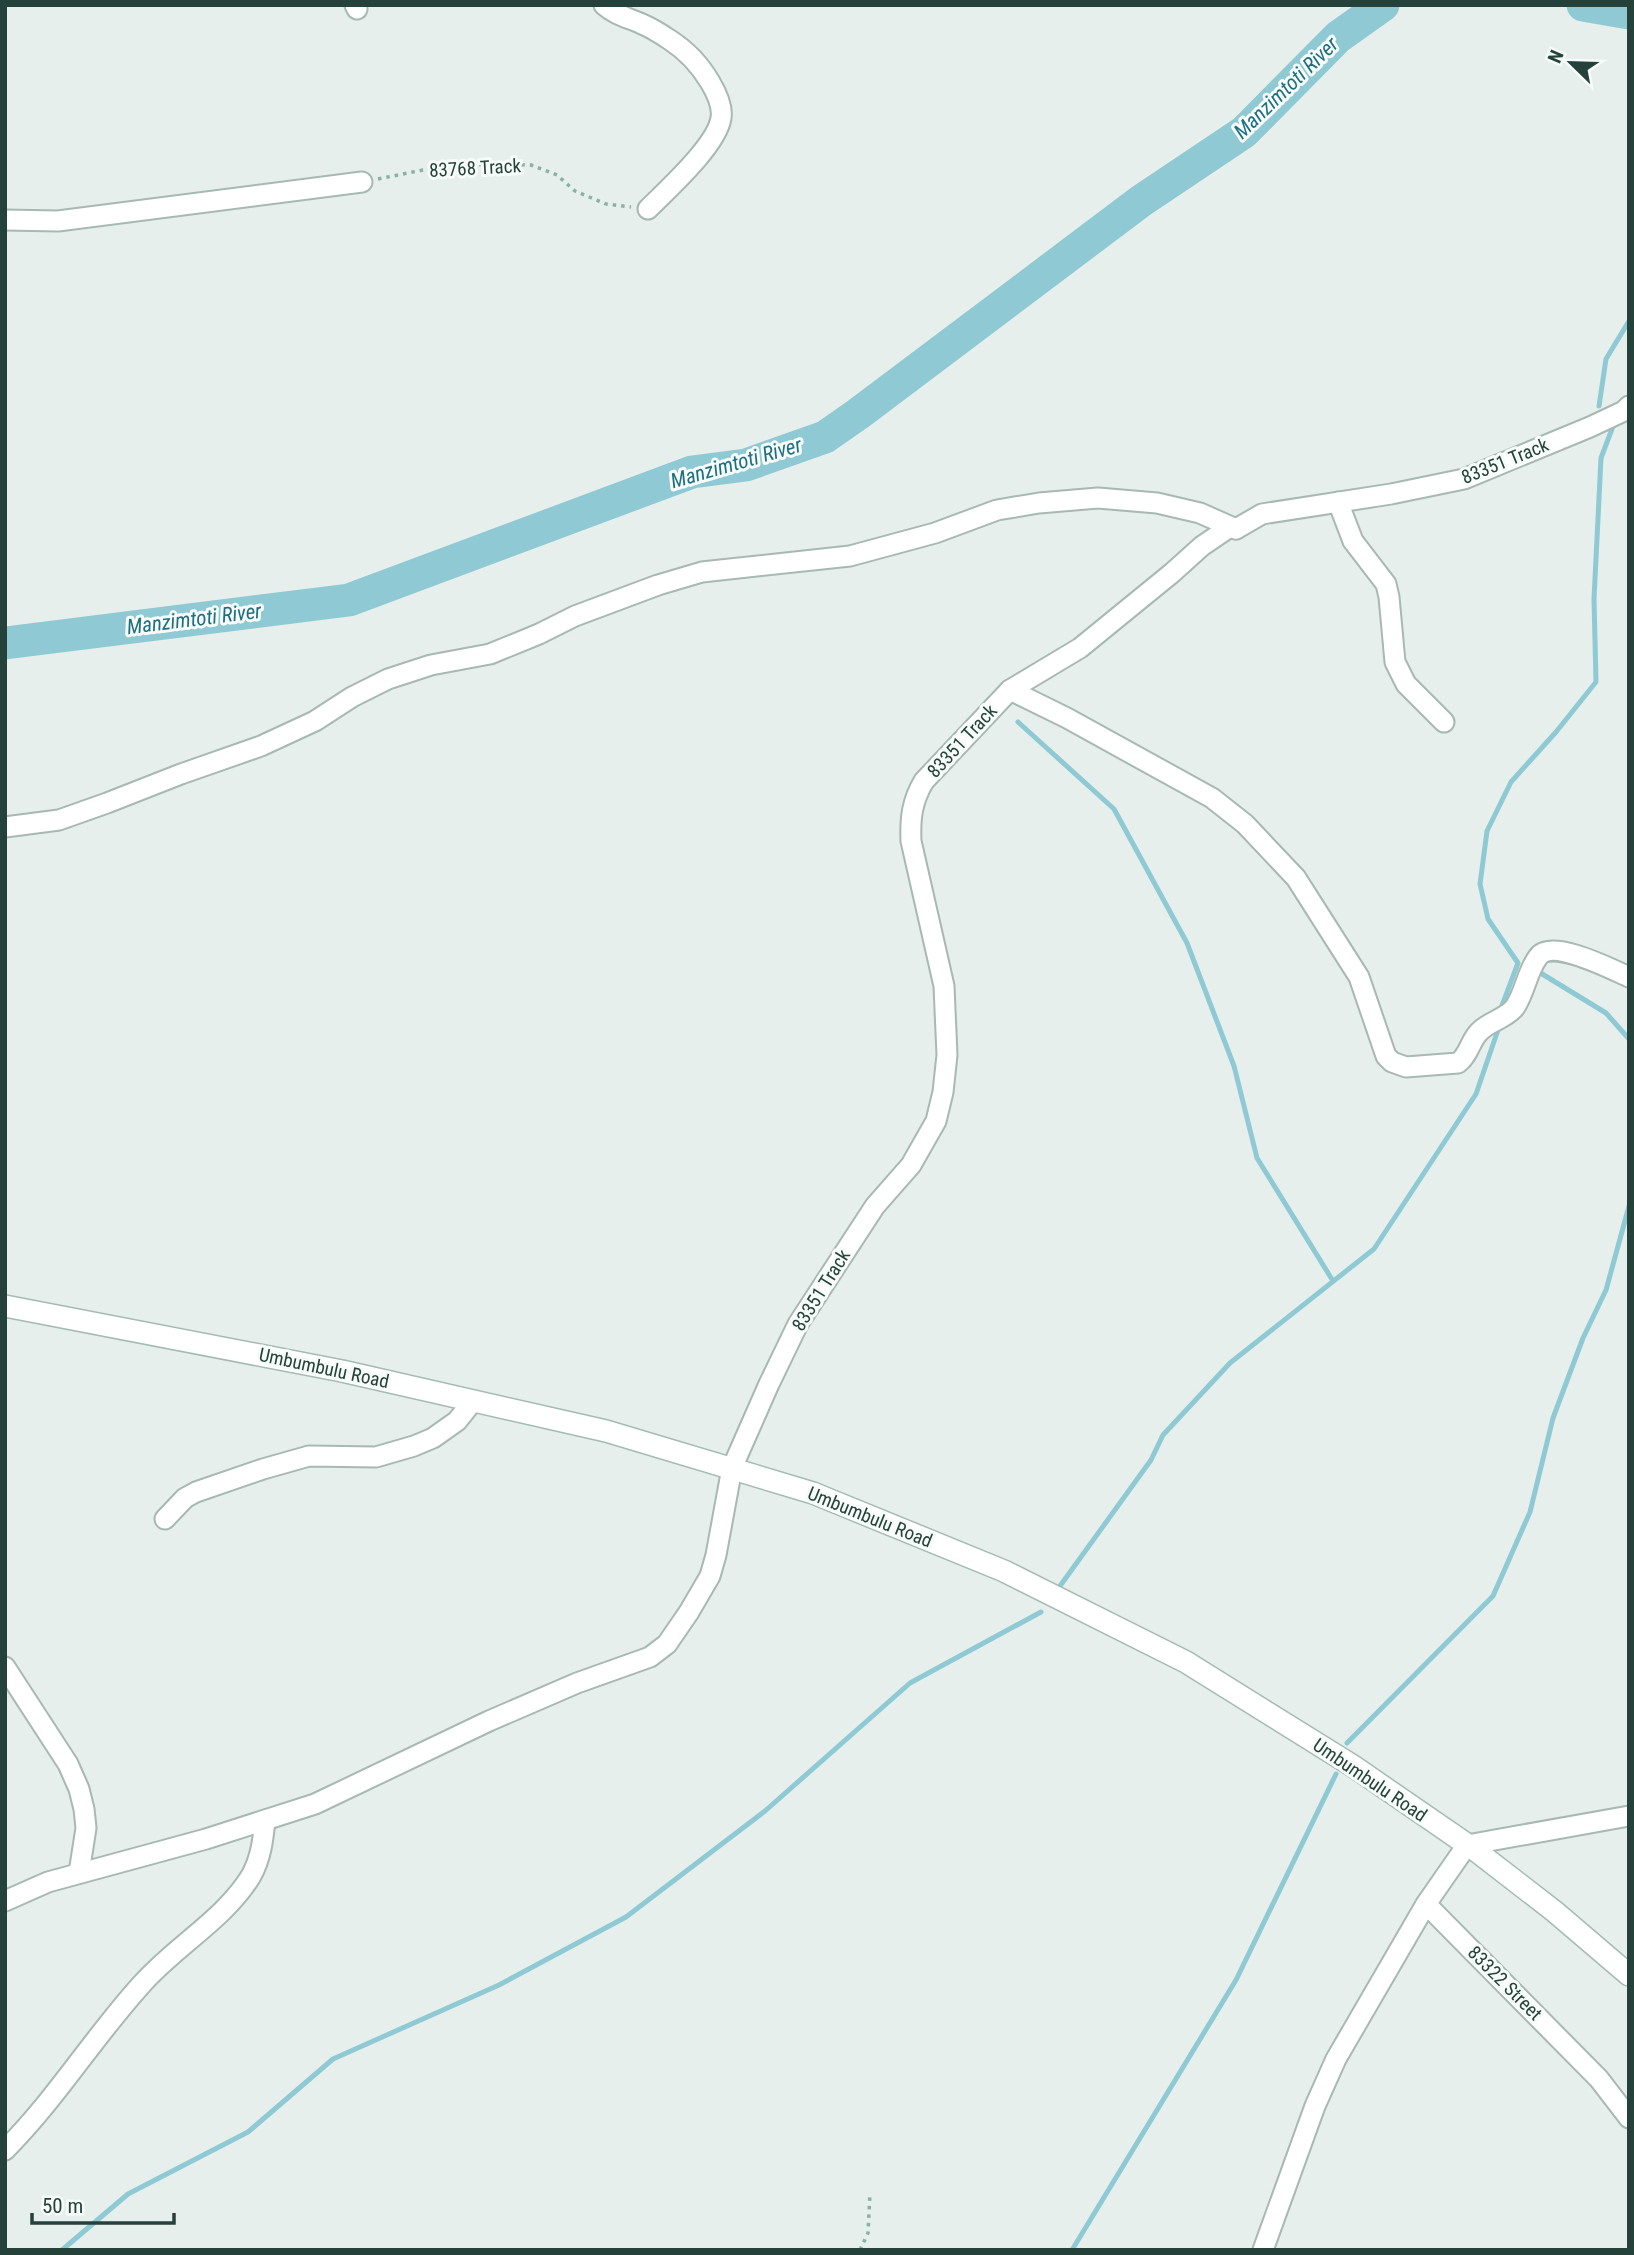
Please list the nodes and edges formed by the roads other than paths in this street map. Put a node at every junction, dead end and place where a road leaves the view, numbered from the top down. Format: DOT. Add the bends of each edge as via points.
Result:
graph roads {
  1 [pos="604,5"];
  2 [pos="362,182"];
  3 [pos="648,209"];
  4 [pos="5,220"];
  5 [pos="1629,406"];
  6 [pos="1338,502"];
  7 [pos="1236,529"];
  8 [pos="1010,690"];
  9 [pos="1444,722"];
  10 [pos="5,827"];
  11 [pos="1629,977"];
  12 [pos="5,1306"];
  13 [pos="473,1401"];
  14 [pos="732,1468"];
  15 [pos="165,1519"];
  16 [pos="5,1667"];
  17 [pos="1629,1816"];
  18 [pos="265,1820"];
  19 [pos="1467,1845"];
  20 [pos="79,1873"];
  21 [pos="5,1901"];
  22 [pos="1426,1904"];
  23 [pos="1629,1976"];
  24 [pos="1629,2119"];
  25 [pos="5,2150"];
  26 [pos="1264,2250"];
  1 -- 3 [label="street" via="644,24 691,56 721,105 722,117 713,138"];
  2 -- 4 [label="street" via="58,221"];
  5 -- 6 [label="street, 83351 Track" via="1464,479"];
  6 -- 7 [label="street, 83351 Track" via="1262,514"];
  6 -- 9 [label="street" via="1353,541 1386,584 1395,662 1406,684"];
  7 -- 8 [label="street, 83351 Track" via="1230,527 1202,546 1080,648"];
  7 -- 10 [label="street" via="1200,513 1157,503 1098,498 998,510 850,556 702,572 575,616 490,654 388,679 261,746 107,803 59,820"];
  8 -- 11 [label="street" via="1212,798 1245,824 1296,878 1359,978 1382,1048 1392,1062 1406,1067 1458,1063 1478,1032 1513,1009 1538,956 1547,950"];
  8 -- 14 [label="street, 83351 Track" via="924,781 910,820 944,986 947,1055 936,1121 911,1165 875,1206 798,1324"];
  12 -- 13 [label="main road, Umbumbulu Road"];
  13 -- 14 [label="main road, Umbumbulu Road" via="606,1431"];
  13 -- 15 [label="street" via="457,1421 414,1446 376,1457 318,1455 273,1466 196,1492"];
  14 -- 18 [label="street, 83351 Track" via="710,1576 667,1644 650,1657 489,1721 315,1804"];
  14 -- 19 [label="main road, Umbumbulu Road" via="813,1493 1004,1571 1186,1662 1353,1766"];
  16 -- 20 [label="street" via="79,1789 86,1828"];
  17 -- 19 [label="street"];
  18 -- 20 [label="street, 83351 Track"];
  18 -- 25 [label="street" via="262,1850 238,1894 143,1982 57,2094"];
  19 -- 22 [label="street"];
  19 -- 23 [label="main road, Umbumbulu Road"];
  20 -- 21 [label="street, 83351 Track"];
  22 -- 24 [label="street, 83322 Street" via="1599,2079"];
  22 -- 26 [label="street" via="1336,2059"];
}
